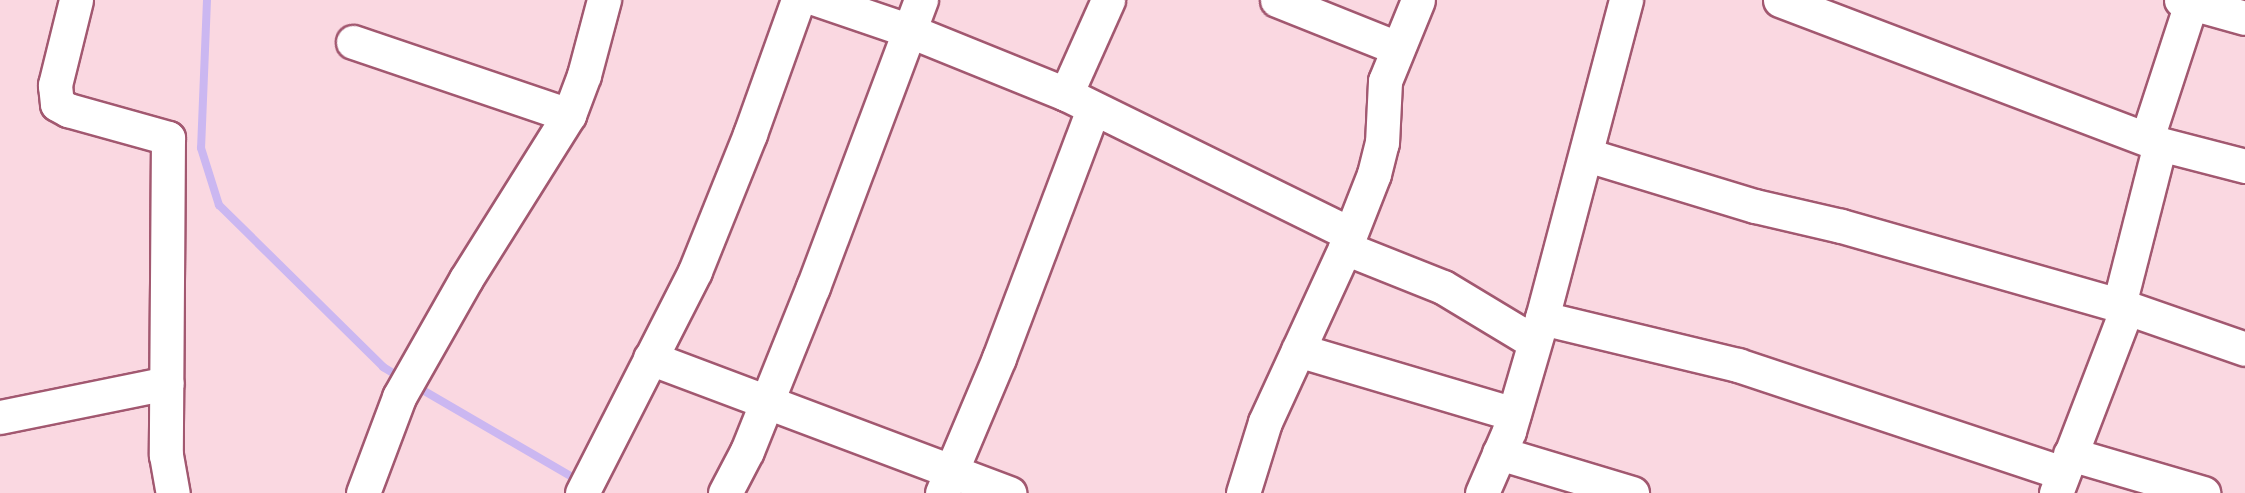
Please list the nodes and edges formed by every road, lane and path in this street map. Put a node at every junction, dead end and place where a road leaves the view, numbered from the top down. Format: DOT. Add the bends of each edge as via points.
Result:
graph roads {
  1 [pos="76,0"];
  2 [pos="604,0"];
  3 [pos="798,0"];
  4 [pos="819,0"];
  5 [pos="921,0"];
  6 [pos="1108,0"];
  7 [pos="1277,0"];
  8 [pos="1418,0"];
  9 [pos="1626,0"];
  10 [pos="1780,0"];
  11 [pos="2188,1"];
  12 [pos="2245,18"];
  13 [pos="910,31"];
  14 [pos="354,42"];
  15 [pos="1397,48"];
  16 [pos="1079,101"];
  17 [pos="569,115"];
  18 [pos="2154,141"];
  19 [pos="1587,155"];
  20 [pos="2245,166"];
  21 [pos="1347,241"];
  22 [pos="2123,306"];
  23 [pos="1538,330"];
  24 [pos="2245,349"];
  25 [pos="1298,350"];
  26 [pos="650,358"];
  27 [pos="167,383"];
  28 [pos="764,404"];
  29 [pos="1514,414"];
  30 [pos="0,417"];
  31 [pos="1499,453"];
  32 [pos="2063,473"];
  33 [pos="947,483"];
  34 [pos="585,487"];
  35 [pos="173,493"];
  36 [pos="363,493"];
  37 [pos="725,493"];
  38 [pos="1009,493"];
  39 [pos="1243,493"];
  40 [pos="1482,493"];
  41 [pos="1632,493"];
  42 [pos="2203,493"];
  1 -- 27 [label="street" via="56,85 57,104 168,138"];
  2 -- 17 [label="street"];
  3 -- 26 [label="street" via="695,271"];
  4 -- 13 [label="street"];
  5 -- 13 [label="street"];
  6 -- 16 [label="street"];
  7 -- 15 [label="street"];
  8 -- 15 [label="street"];
  9 -- 19 [label="street"];
  10 -- 18 [label="street"];
  11 -- 12 [label="street"];
  11 -- 18 [label="street"];
  13 -- 16 [label="street"];
  13 -- 28 [label="street"];
  14 -- 17 [label="street"];
  15 -- 21 [label="street" via="1385,81 1382,143 1374,174"];
  16 -- 21 [label="street"];
  16 -- 33 [label="street"];
  17 -- 36 [label="street" via="466,279 404,389"];
  18 -- 20 [label="street"];
  18 -- 22 [label="street"];
  19 -- 22 [label="street" via="1755,206 1841,226"];
  19 -- 23 [label="street"];
  21 -- 23 [label="street"];
  21 -- 25 [label="street"];
  22 -- 24 [label="street"];
  22 -- 32 [label="street"];
  23 -- 29 [label="street"];
  23 -- 32 [label="street" via="1738,365"];
  25 -- 29 [label="street"];
  25 -- 39 [label="street" via="1265,422"];
  26 -- 28 [label="street"];
  26 -- 34 [label="street"];
  27 -- 30 [label="street"];
  27 -- 35 [label="street" via="166,455"];
  28 -- 33 [label="street"];
  28 -- 37 [label="street"];
  29 -- 31 [label="street"];
  31 -- 40 [label="street"];
  31 -- 41 [label="street"];
  32 -- 42 [label="street"];
  33 -- 38 [label="street"];
}
